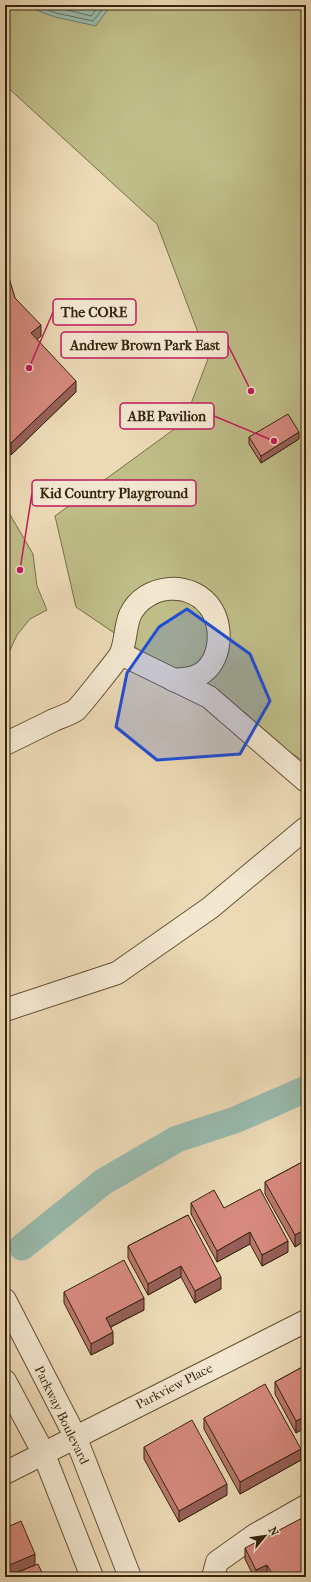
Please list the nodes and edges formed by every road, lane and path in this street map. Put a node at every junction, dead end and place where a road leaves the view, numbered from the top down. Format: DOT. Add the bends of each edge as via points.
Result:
graph roads {
  1 [pos="121,654"];
  2 [pos="173,680"];
  3 [pos="5,744"];
  4 [pos="306,781"];
  5 [pos="306,828"];
  6 [pos="5,1010"];
  7 [pos="5,1300"];
  8 [pos="306,1321"];
  9 [pos="5,1381"];
  10 [pos="75,1436"];
  11 [pos="43,1452"];
  12 [pos="5,1473"];
  13 [pos="306,1506"];
  14 [pos="92,1577"];
  15 [pos="130,1577"];
  16 [pos="213,1577"];
  1 -- 2 [label="street"];
  1 -- 2 [label="street" via="130,615 145,597 167,588 190,591 209,605 219,626 220,638 212,661 205,670 195,676"];
  1 -- 3 [label="street" via="76,709"];
  2 -- 4 [label="street" via="209,697"];
  5 -- 6 [label="street" via="210,908 117,973"];
  7 -- 10 [label="street, Parkway Boulevard"];
  8 -- 10 [label="street, Parkview Place"];
  9 -- 11 [label="street"];
  10 -- 11 [label="street, Parkview Place"];
  10 -- 15 [label="street, Parkway Boulevard"];
  11 -- 12 [label="street, Parkview Place"];
  11 -- 14 [label="street"];
  13 -- 16 [label="street" via="255,1535 217,1562"];
}
